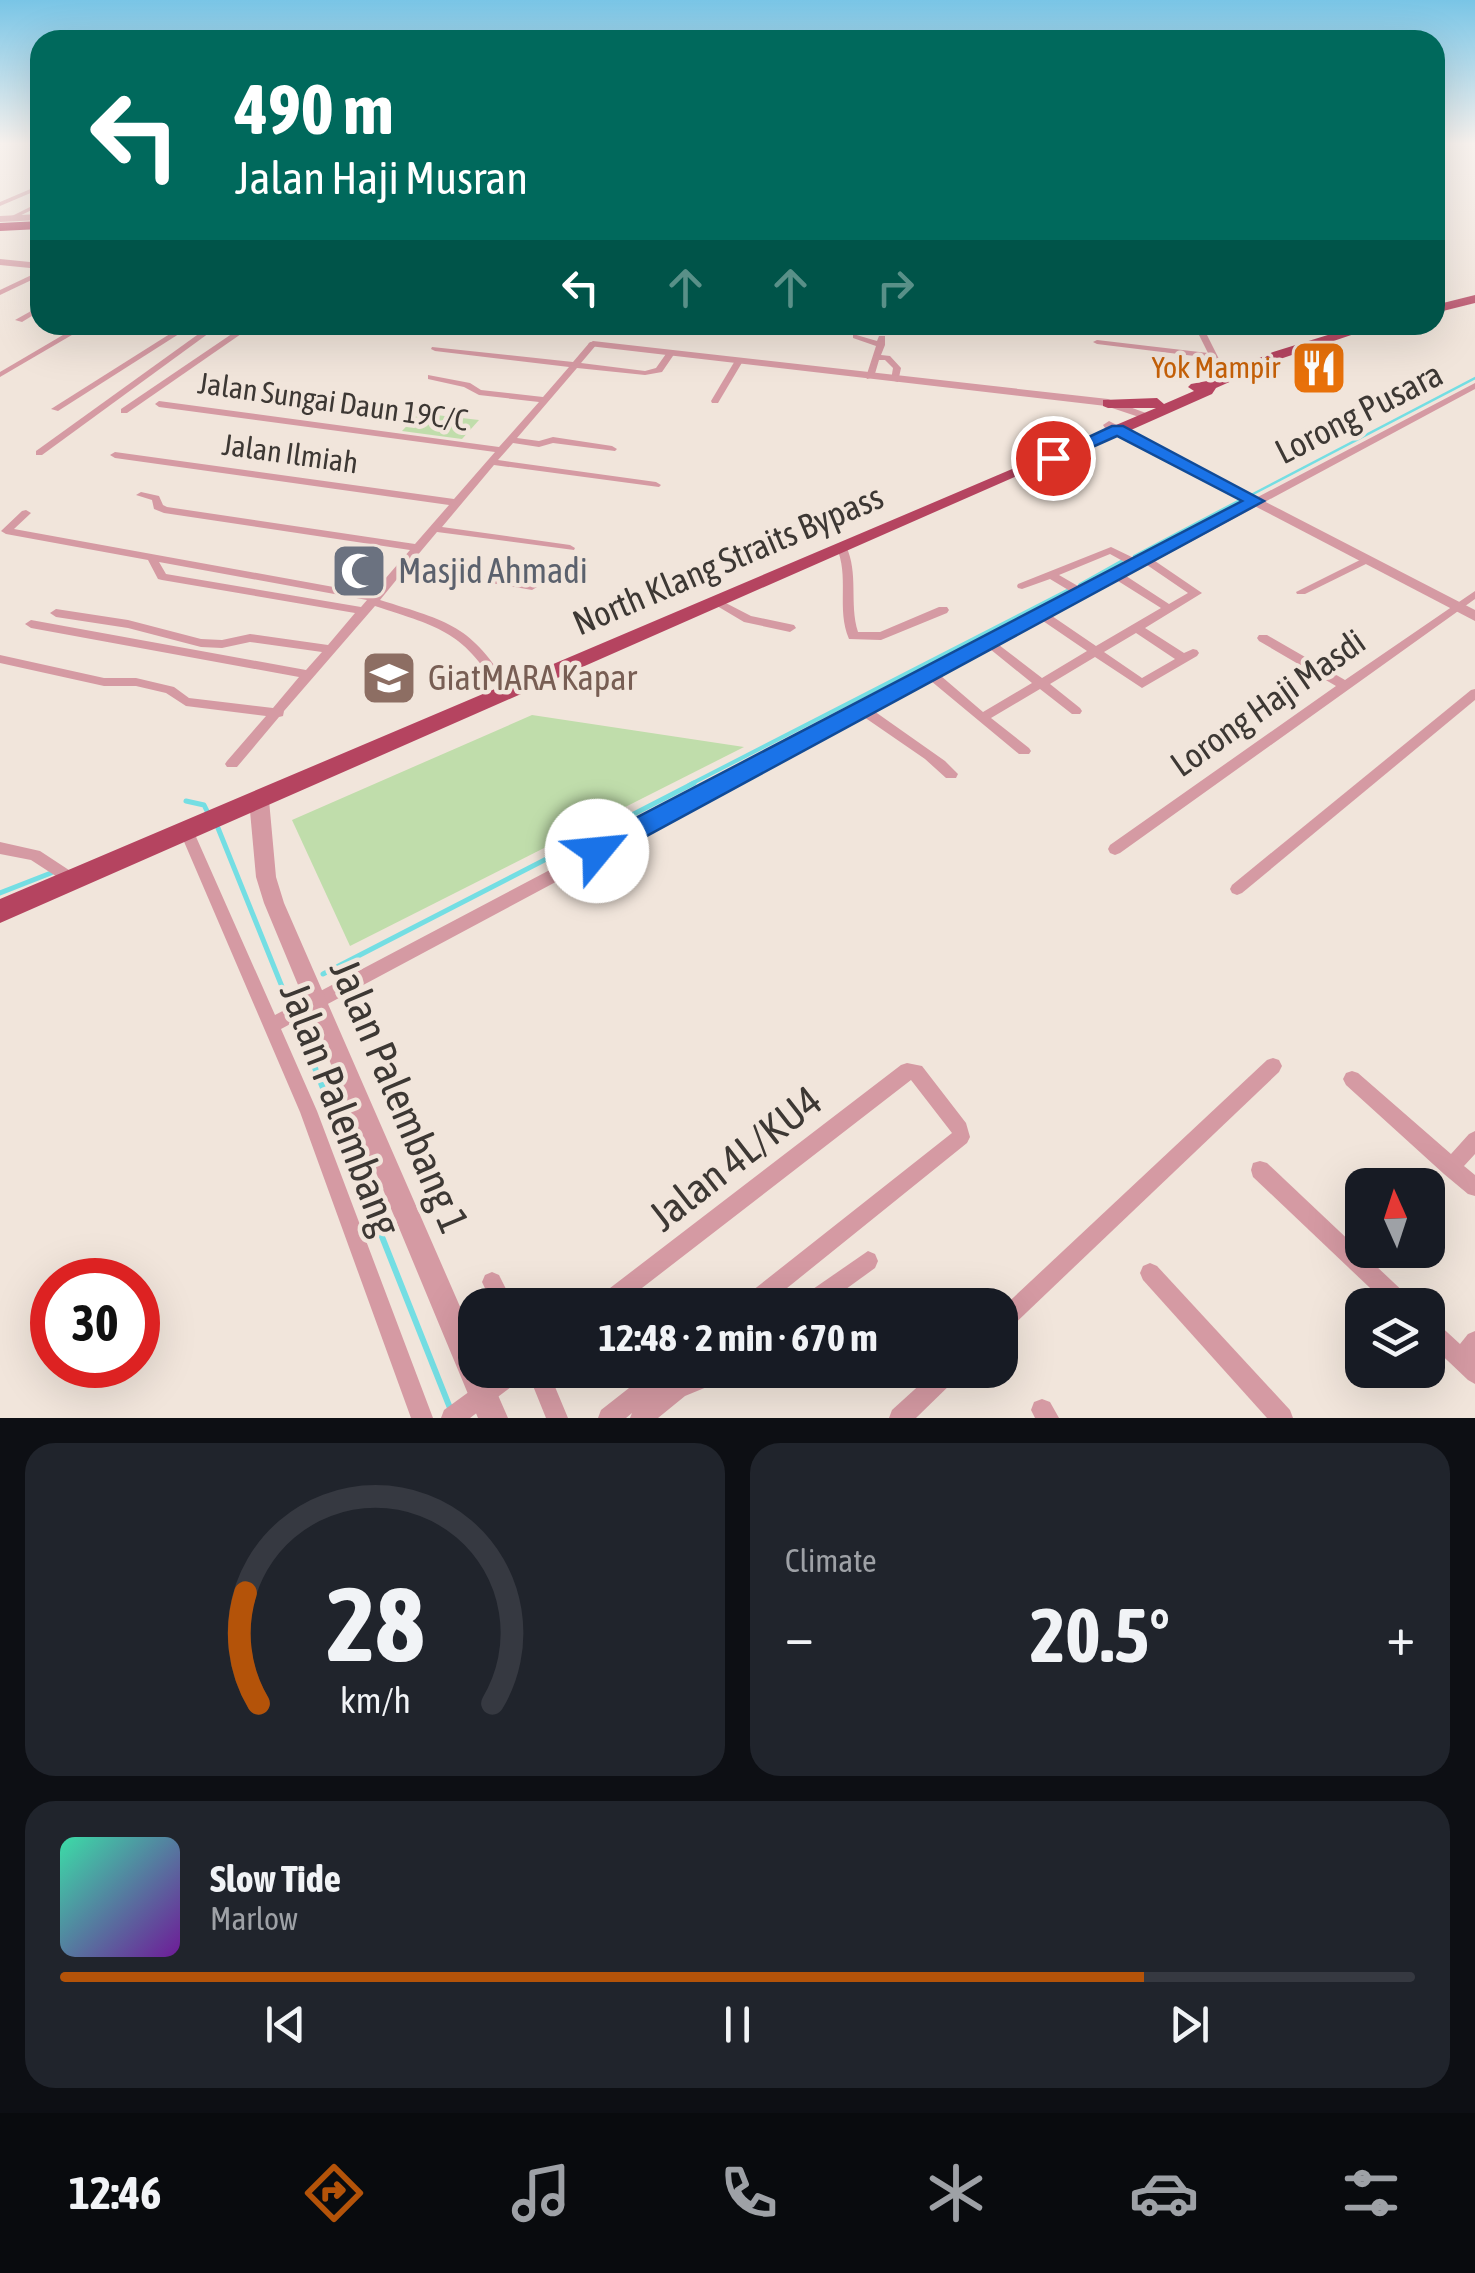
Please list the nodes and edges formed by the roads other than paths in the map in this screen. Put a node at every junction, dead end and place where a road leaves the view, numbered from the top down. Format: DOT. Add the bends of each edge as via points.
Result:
graph roads {
  1 [pos="30,209"];
  2 [pos="30,219"];
  3 [pos="3,224"];
  4 [pos="30,225"];
  5 [pos="0,262"];
  6 [pos="30,268"];
  7 [pos="30,276"];
  8 [pos="0,293"];
  9 [pos="1475,298"];
  10 [pos="1445,306"];
  11 [pos="30,313"];
  12 [pos="18,320"];
  13 [pos="67,335"];
  14 [pos="174,335"];
  15 [pos="202,335"];
  16 [pos="235,335"];
  17 [pos="601,335"];
  18 [pos="1203,335"];
  19 [pos="1337,335"];
  20 [pos="856,336"];
  21 [pos="1097,342"];
  22 [pos="593,344"];
  23 [pos="435,349"];
  24 [pos="671,354"];
  25 [pos="1213,356"];
  26 [pos="877,357"];
  27 [pos="740,361"];
  28 [pos="573,365"];
  29 [pos="0,374"];
  30 [pos="431,377"];
  31 [pos="870,377"];
  32 [pos="895,380"];
  33 [pos="1217,382"];
  34 [pos="1475,386"];
  35 [pos="544,400"];
  36 [pos="715,401"];
  37 [pos="159,404"];
  38 [pos="56,409"];
  39 [pos="124,411"];
  40 [pos="1126,414"];
  41 [pos="509,440"];
  42 [pos="612,448"];
  43 [pos="500,450"];
  44 [pos="40,453"];
  45 [pos="115,454"];
  46 [pos="490,462"];
  47 [pos="656,486"];
  48 [pos="141,496"];
  49 [pos="1255,501"];
  50 [pos="458,504"];
  51 [pos="26,513"];
  52 [pos="436,529"];
  53 [pos="1122,542"];
  54 [pos="841,546"];
  55 [pos="418,548"];
  56 [pos="570,548"];
  57 [pos="1111,550"];
  58 [pos="1366,560"];
  59 [pos="1144,563"];
  60 [pos="405,565"];
  61 [pos="1052,575"];
  62 [pos="1118,576"];
  63 [pos="1022,586"];
  64 [pos="532,587"];
  65 [pos="1301,592"];
  66 [pos="1083,594"];
  67 [pos="1475,594"];
  68 [pos="716,601"];
  69 [pos="370,604"];
  70 [pos="1456,607"];
  71 [pos="1170,608"];
  72 [pos="943,610"];
  73 [pos="56,613"];
  74 [pos="1044,615"];
  75 [pos="1475,616"];
  76 [pos="30,624"];
  77 [pos="790,628"];
  78 [pos="1136,628"];
  79 [pos="1263,638"];
  80 [pos="989,643"];
  81 [pos="331,649"];
  82 [pos="1096,652"];
  83 [pos="0,659"];
  84 [pos="930,673"];
  85 [pos="308,676"];
  86 [pos="1041,684"];
  87 [pos="1344,685"];
  88 [pos="506,692"];
  89 [pos="1475,693"];
  90 [pos="863,709"];
  91 [pos="1076,711"];
  92 [pos="279,713"];
  93 [pos="982,718"];
  94 [pos="1024,751"];
  95 [pos="232,764"];
  96 [pos="951,774"];
  97 [pos="259,800"];
  98 [pos="186,830"];
  99 [pos="0,848"];
  100 [pos="1115,848"];
  101 [pos="73,880"];
  102 [pos="1237,889"];
  103 [pos="0,912"];
  104 [pos="313,1004"];
  105 [pos="279,1022"];
  106 [pos="1273,1066"];
  107 [pos="1352,1079"];
  108 [pos="1475,1140"];
  109 [pos="1451,1167"];
  110 [pos="1260,1170"];
  111 [pos="1475,1188"];
  112 [pos="868,1261"];
  113 [pos="1150,1273"];
  114 [pos="492,1282"];
  115 [pos="495,1288"];
  116 [pos="626,1288"];
  117 [pos="771,1288"];
  118 [pos="831,1288"];
  119 [pos="1385,1288"];
  120 [pos="1018,1307"];
  121 [pos="1475,1341"];
  122 [pos="1445,1344"];
  123 [pos="1468,1366"];
  124 [pos="545,1388"];
  125 [pos="646,1388"];
  126 [pos="678,1388"];
  127 [pos="932,1388"];
  128 [pos="483,1405"];
  129 [pos="422,1418"];
  130 [pos="452,1418"];
  131 [pos="558,1418"];
  132 [pos="608,1418"];
  133 [pos="641,1418"];
  134 [pos="900,1418"];
  135 [pos="1282,1418"];
  1 -- 3 [label="street"];
  2 -- 3 [label="street"];
  3 -- 4 [label="highway"];
  5 -- 6 [label="street"];
  7 -- 8 [label="street"];
  9 -- 10 [label="highway"];
  11 -- 12 [label="street"];
  13 -- 29 [label="street"];
  14 -- 38 [label="street"];
  15 -- 44 [label="street"];
  16 -- 39 [label="street"];
  17 -- 22 [label="street"];
  18 -- 25 [label="street"];
  19 -- 33 [label="highway, North Klang Straits Bypass"];
  20 -- 26 [label="street" via="882,342"];
  21 -- 25 [label="street"];
  22 -- 24 [label="street"];
  22 -- 28 [label="street"];
  23 -- 28 [label="street"];
  24 -- 27 [label="street"];
  24 -- 28 [label="street" via="652,372"];
  25 -- 33 [label="street"];
  26 -- 31 [label="street"];
  26 -- 32 [label="street" via="893,362"];
  27 -- 31 [label="street"];
  27 -- 36 [label="street"];
  28 -- 35 [label="street"];
  30 -- 35 [label="street"];
  31 -- 32 [label="street"];
  32 -- 40 [label="street" via="972,384"];
  33 -- 40 [label="highway, North Klang Straits Bypass" via="1207,391"];
  34 -- 49 [label="street, Lorong Pusara"];
  35 -- 41 [label="street"];
  37 -- 43 [label="street, Jalan Sungai Daun 19C/C"];
  40 -- 49 [label="street"];
  40 -- 54 [label="highway, North Klang Straits Bypass" via="1040,460"];
  41 -- 42 [label="street"];
  41 -- 43 [label="street"];
  43 -- 46 [label="street"];
  45 -- 50 [label="street, Jalan Ilmiah"];
  46 -- 47 [label="street"];
  46 -- 50 [label="street"];
  48 -- 55 [label="street" via="156,498 164,510"];
  49 -- 58 [label="street"];
  49 -- 59 [label="street, Lorong Pusara"];
  50 -- 52 [label="street"];
  51 -- 69 [label="street" via="6,531 152,558 162,576"];
  52 -- 55 [label="street"];
  52 -- 56 [label="street"];
  53 -- 57 [label="street"];
  54 -- 68 [label="highway, North Klang Straits Bypass"];
  54 -- 72 [label="street" via="848,560 846,618 853,636 880,636"];
  55 -- 60 [label="street"];
  57 -- 59 [label="street"];
  57 -- 61 [label="street"];
  58 -- 65 [label="street"];
  58 -- 70 [label="street"];
  59 -- 62 [label="street, Lorong Pusara"];
  59 -- 71 [label="street" via="1196,593"];
  60 -- 64 [label="street"];
  60 -- 69 [label="street"];
  61 -- 63 [label="street"];
  61 -- 66 [label="street"];
  62 -- 66 [label="street, Lorong Pusara"];
  62 -- 71 [label="street"];
  66 -- 74 [label="street, Lorong Pusara"];
  67 -- 70 [label="street, Lorong Haji Masdi"];
  68 -- 77 [label="street" via="748,619"];
  68 -- 88 [label="highway, North Klang Straits Bypass"];
  69 -- 81 [label="street"];
  69 -- 88 [label="street" via="451,627 475,644"];
  70 -- 75 [label="street"];
  70 -- 87 [label="street, Lorong Haji Masdi"];
  71 -- 78 [label="street"];
  73 -- 81 [label="street" via="200,643 250,638"];
  74 -- 80 [label="street, Lorong Pusara"];
  74 -- 82 [label="street"];
  76 -- 85 [label="street"];
  78 -- 82 [label="street"];
  78 -- 82 [label="street" via="1189,656 1142,684"];
  79 -- 87 [label="street"];
  80 -- 84 [label="street, Lorong Pusara"];
  80 -- 86 [label="street"];
  81 -- 85 [label="street"];
  82 -- 86 [label="street"];
  83 -- 92 [label="street" via="104,682 136,682 170,690 186,702"];
  84 -- 90 [label="street, Lorong Pusara"];
  84 -- 93 [label="street"];
  85 -- 92 [label="street"];
  86 -- 91 [label="street"];
  86 -- 93 [label="street"];
  87 -- 100 [label="street, Lorong Haji Masdi"];
  88 -- 97 [label="highway, North Klang Straits Bypass"];
  89 -- 102 [label="street"];
  90 -- 96 [label="street"];
  90 -- 104 [label="street, Lorong Pusara"];
  92 -- 95 [label="street"];
  93 -- 94 [label="street"];
  97 -- 98 [label="highway, North Klang Straits Bypass"];
  97 -- 104 [label="street, Jalan Palembang 1" via="266,877"];
  98 -- 101 [label="highway, North Klang Straits Bypass"];
  98 -- 105 [label="street, Jalan Palembang"];
  99 -- 101 [label="street" via="35,855"];
  101 -- 103 [label="highway, North Klang Straits Bypass"];
  104 -- 105 [label="street, Lorong Pusara"];
  104 -- 128 [label="street, Jalan Palembang 1"];
  105 -- 129 [label="street, Jalan Palembang"];
  106 -- 120 [label="street"];
  107 -- 109 [label="street"];
  108 -- 109 [label="street"];
  109 -- 111 [label="street"];
  110 -- 119 [label="street"];
  112 -- 118 [label="street"];
  113 -- 135 [label="street"];
  114 -- 115 [label="street"];
  116 -- 117 [label="street, Jalan 4L/KU4" via="912,1071 961,1137"];
  121 -- 123 [label="street"];
  122 -- 123 [label="street"];
  124 -- 131 [label="street"];
  125 -- 132 [label="street"];
  126 -- 133 [label="street"];
  127 -- 134 [label="street"];
  128 -- 130 [label="street"];
}
